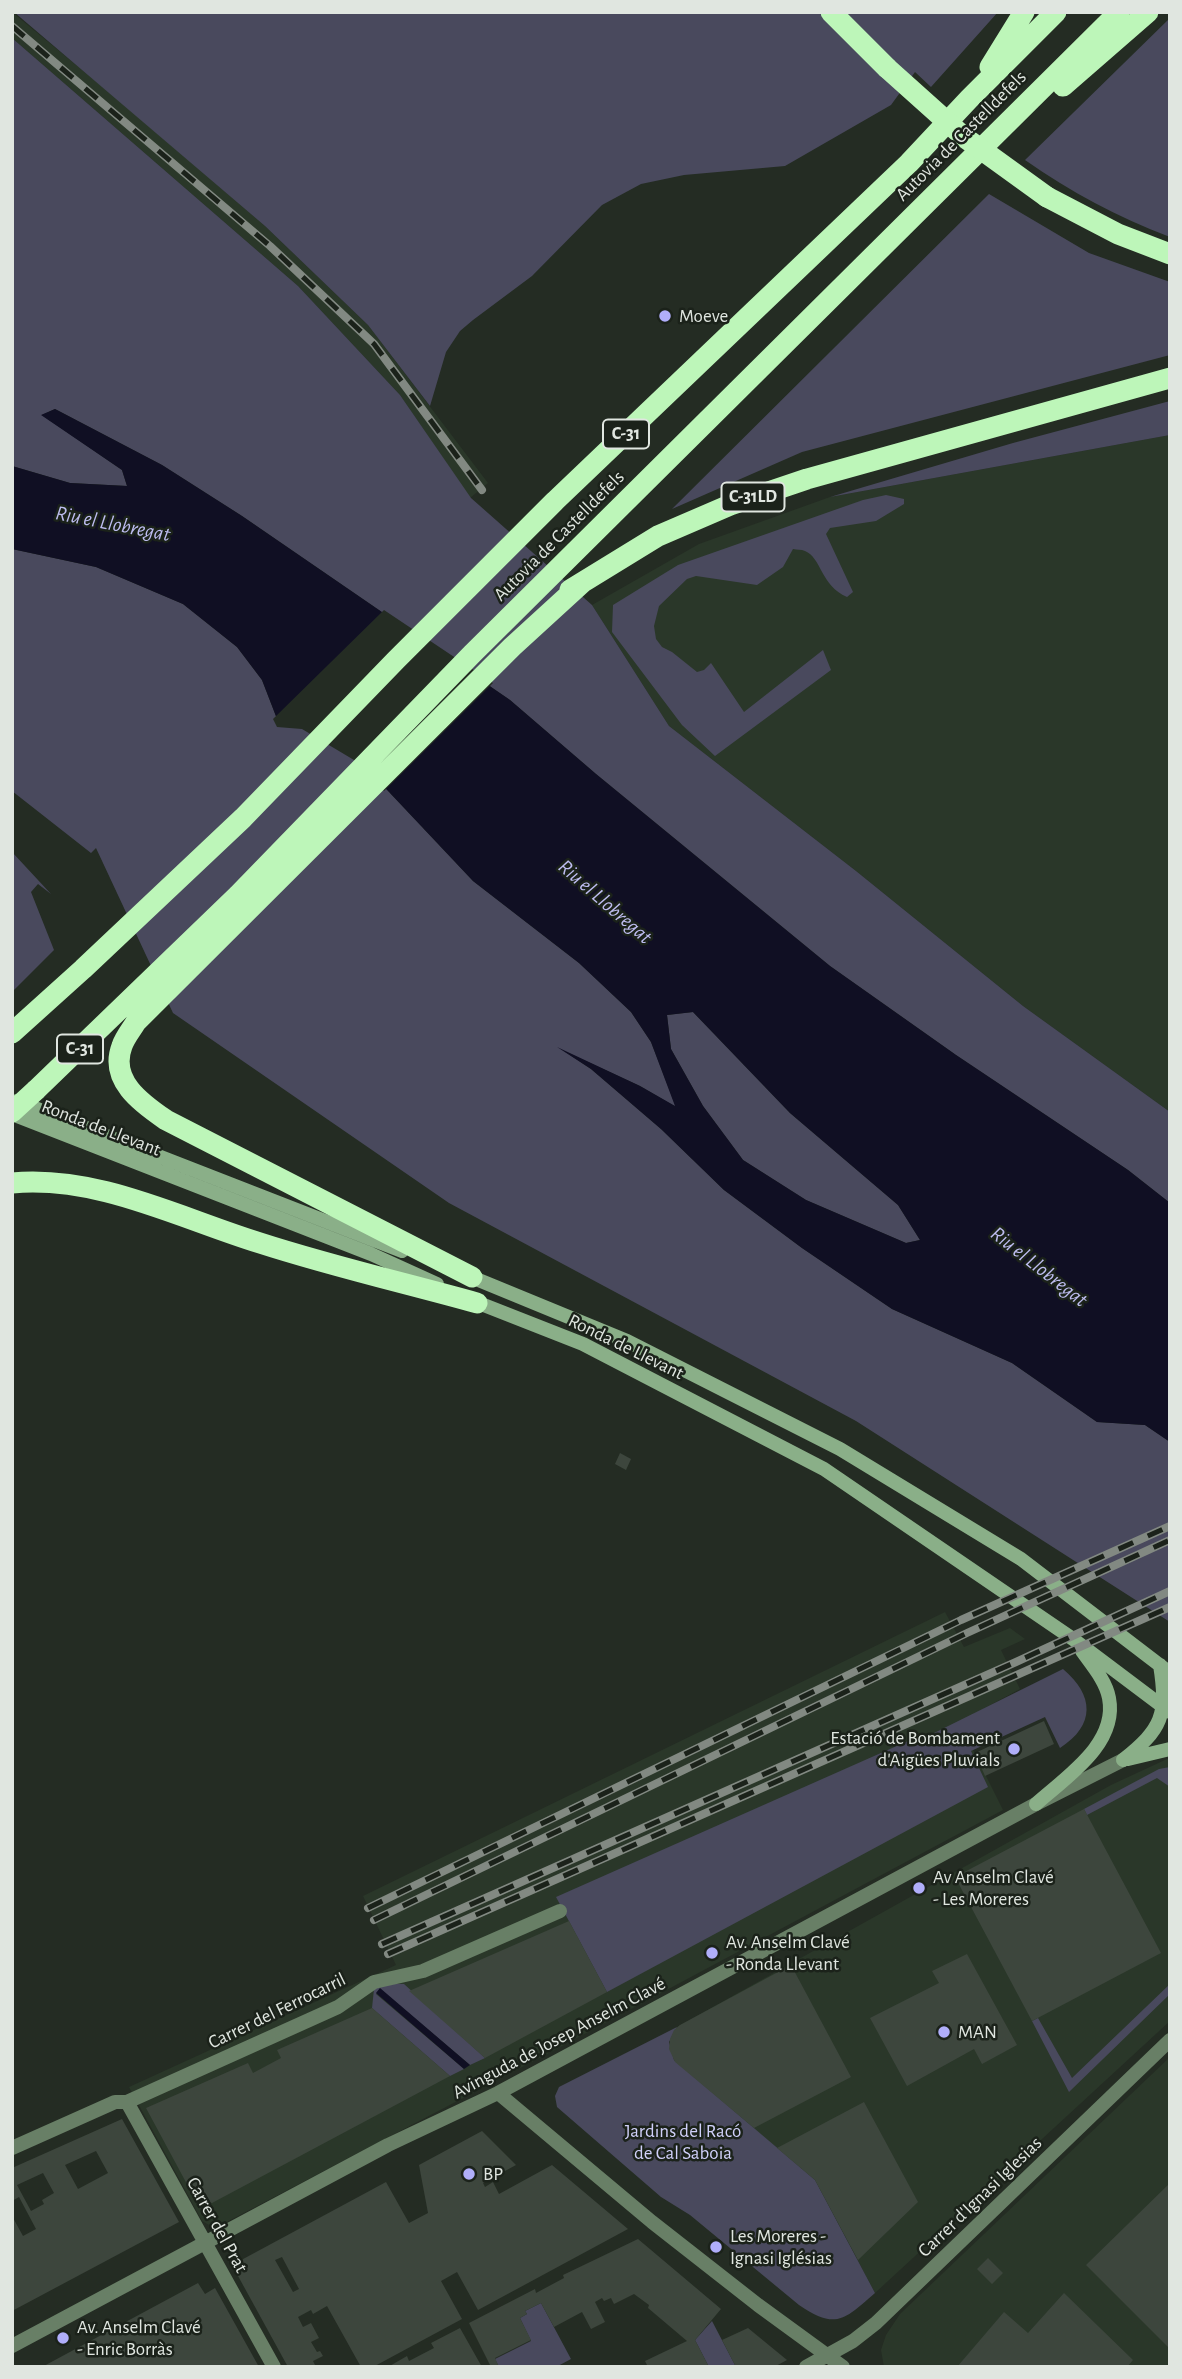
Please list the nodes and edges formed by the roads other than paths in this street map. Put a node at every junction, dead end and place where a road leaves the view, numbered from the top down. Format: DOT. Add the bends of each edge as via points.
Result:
graph roads {
  1 [pos="831,12"];
  2 [pos="1024,12"];
  3 [pos="1056,12"];
  4 [pos="1119,12"];
  5 [pos="1145,14"];
  6 [pos="969,99"];
  7 [pos="903,226"];
  8 [pos="1170,254"];
  9 [pos="1170,378"];
  10 [pos="582,583"];
  11 [pos="472,654"];
  12 [pos="130,1014"];
  13 [pos="12,1033"];
  14 [pos="12,1099"];
  15 [pos="12,1113"];
  16 [pos="12,1183"];
  17 [pos="472,1277"];
  18 [pos="477,1303"];
  19 [pos="1073,1639"];
  20 [pos="1165,1669"];
  21 [pos="1167,1710"];
  22 [pos="1170,1749"];
  23 [pos="1124,1760"];
  24 [pos="1036,1804"];
  25 [pos="560,1912"];
  26 [pos="1170,2040"];
  27 [pos="498,2093"];
  28 [pos="127,2102"];
  29 [pos="12,2148"];
  30 [pos="205,2243"];
  31 [pos="12,2347"];
  32 [pos="828,2355"];
  33 [pos="274,2367"];
  34 [pos="806,2367"];
  35 [pos="843,2367"];
  1 -- 8 [label="highway, bridge" via="964,137 1047,197 1118,234"];
  2 -- 6 [label="highway"];
  3 -- 6 [label="highway, Autovia de Castelldefels / C-31"];
  4 -- 7 [label="highway, Autovia de Castelldefels / C-31"];
  5 -- 7 [label="highway"];
  6 -- 13 [label="highway, Autovia de Castelldefels / C-31" via="909,163 555,502 243,818"];
  7 -- 11 [label="highway, Autovia de Castelldefels / C-31"];
  9 -- 10 [label="highway, C-31LD" via="750,498 658,536"];
  10 -- 11 [label="highway, C-31LD" via="533,610"];
  10 -- 12 [label="highway"];
  11 -- 12 [label="highway, Autovia de Castelldefels / C-31"];
  12 -- 15 [label="highway, C-31, bridge"];
  12 -- 17 [label="highway" via="121,1074 142,1104"];
  14 -- 17 [label="main road, Ronda de Llevant"];
  15 -- 18 [label="main road, Ronda de Llevant" via="371,1254"];
  16 -- 18 [label="highway" via="40,1180 92,1186 262,1244"];
  17 -- 20 [label="main road, Ronda de Llevant" via="627,1341 840,1449 1021,1559"];
  18 -- 19 [label="main road, Ronda de Llevant" via="583,1344 824,1469"];
  19 -- 21 [label="main road, Ronda de Llevant"];
  19 -- 24 [label="main road" via="1106,1689 1109,1724 1089,1755"];
  20 -- 21 [label="main road"];
  21 -- 23 [label="main road" via="1150,1737"];
  22 -- 23 [label="main road"];
  23 -- 24 [label="street, Avinguda de Josep Anselm Clavé"];
  24 -- 27 [label="street, Avinguda de Josep Anselm Clavé"];
  25 -- 28 [label="street, Carrer del Ferrocarril" via="423,1971 374,1982 338,2007"];
  26 -- 32 [label="street, Carrer d'Ignasi Iglesias" via="876,2323"];
  27 -- 30 [label="street, Avinguda de Josep Anselm Clavé" via="388,2145"];
  27 -- 32 [label="street" via="652,2222"];
  28 -- 29 [label="street, Carrer del Ferrocarril" via="116,2102"];
  28 -- 30 [label="street, Carrer del Prat"];
  30 -- 31 [label="street, Avinguda de Josep Anselm Clavé"];
  30 -- 33 [label="street, Carrer del Prat"];
  32 -- 34 [label="street, Carrer d'Ignasi Iglesias"];
  32 -- 35 [label="street"];
}
